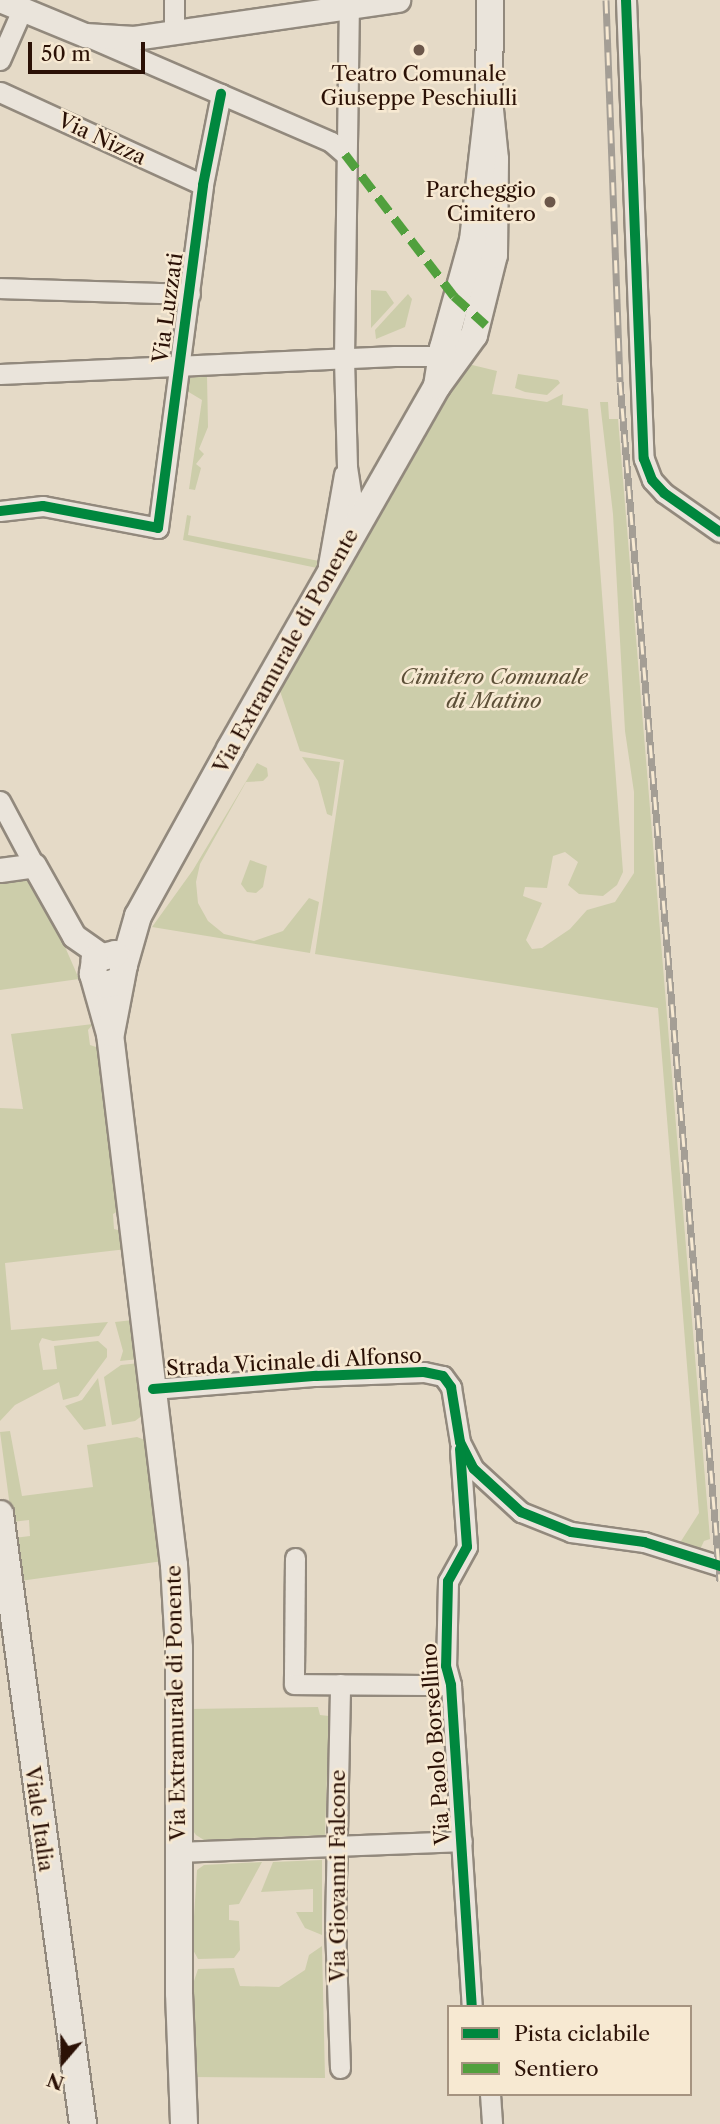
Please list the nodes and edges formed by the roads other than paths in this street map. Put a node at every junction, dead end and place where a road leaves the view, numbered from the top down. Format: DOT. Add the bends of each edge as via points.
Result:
graph roads {
  1 [pos="0,0"];
  2 [pos="174,0"];
  3 [pos="398,0"];
  4 [pos="490,0"];
  5 [pos="626,0"];
  6 [pos="349,4"];
  7 [pos="22,10"];
  8 [pos="169,32"];
  9 [pos="85,35"];
  10 [pos="0,60"];
  11 [pos="159,68"];
  12 [pos="0,92"];
  13 [pos="221,94"];
  14 [pos="345,153"];
  15 [pos="203,186"];
  16 [pos="0,288"];
  17 [pos="190,295"];
  18 [pos="344,359"];
  19 [pos="449,359"];
  20 [pos="179,365"];
  21 [pos="0,374"];
  22 [pos="0,511"];
  23 [pos="347,531"];
  24 [pos="720,532"];
  25 [pos="0,801"];
  26 [pos="34,865"];
  27 [pos="0,870"];
  28 [pos="109,965"];
  29 [pos="153,1389"];
  30 [pos="460,1442"];
  31 [pos="0,1514"];
  32 [pos="295,1558"];
  33 [pos="720,1566"];
  34 [pos="340,1684"];
  35 [pos="451,1685"];
  36 [pos="463,1841"];
  37 [pos="338,1847"];
  38 [pos="180,1852"];
  39 [pos="472,2005"];
  40 [pos="340,2068"];
  41 [pos="490,2096"];
  42 [pos="82,2124"];
  43 [pos="184,2124"];
  44 [pos="492,2124"];
  1 -- 7 [label="street"];
  2 -- 8 [label="street"];
  3 -- 6 [label="street"];
  4 -- 19 [label="main road, Via Extramurale di Ponente" via="494,255 470,345"];
  5 -- 24 [label="street" via="644,459 652,481 664,493"];
  6 -- 8 [label="street"];
  6 -- 14 [label="street"];
  7 -- 9 [label="street"];
  7 -- 10 [label="street"];
  8 -- 9 [label="street" via="134,38"];
  8 -- 11 [label="street" via="158,49"];
  9 -- 11 [label="street"];
  11 -- 13 [label="street"];
  12 -- 15 [label="street, Via Nizza"];
  13 -- 14 [label="street" via="331,142"];
  13 -- 15 [label="street, Via Luzzati"];
  14 -- 18 [label="street"];
  15 -- 17 [label="street, Via Luzzati"];
  16 -- 17 [label="street"];
  17 -- 20 [label="street, Via Luzzati"];
  18 -- 19 [label="street"];
  18 -- 20 [label="street"];
  18 -- 23 [label="street"];
  19 -- 23 [label="main road, Via Extramurale di Ponente"];
  20 -- 21 [label="street"];
  20 -- 22 [label="street, Via Luzzati" via="158,528 43,506"];
  23 -- 28 [label="main road, Via Extramurale di Ponente" via="324,583"];
  25 -- 26 [label="street"];
  26 -- 27 [label="street"];
  26 -- 28 [label="street" via="65,924 74,952"];
  28 -- 29 [label="main road, Via Extramurale di Ponente" via="110,1034"];
  29 -- 30 [label="street, Strada Vicinale di Alfonso" via="316,1376 434,1373 451,1387"];
  29 -- 38 [label="main road, Via Extramurale di Ponente" via="179,1648"];
  30 -- 33 [label="street, Strada Vicinale di Alfonso" via="486,1483 544,1524 643,1542"];
  30 -- 35 [label="street, Via Paolo Borsellino" via="467,1547 448,1581 446,1666"];
  31 -- 42 [label="main road, Viale Italia"];
  32 -- 34 [label="street" via="294,1684"];
  34 -- 35 [label="street"];
  34 -- 37 [label="street, Via Giovanni Falcone"];
  35 -- 36 [label="street, Via Paolo Borsellino"];
  36 -- 37 [label="street"];
  36 -- 39 [label="street, Via Paolo Borsellino"];
  37 -- 38 [label="street"];
  37 -- 40 [label="street, Via Giovanni Falcone"];
  38 -- 43 [label="main road, Via Extramurale di Ponente" via="178,1993"];
  41 -- 44 [label="street"];
}
